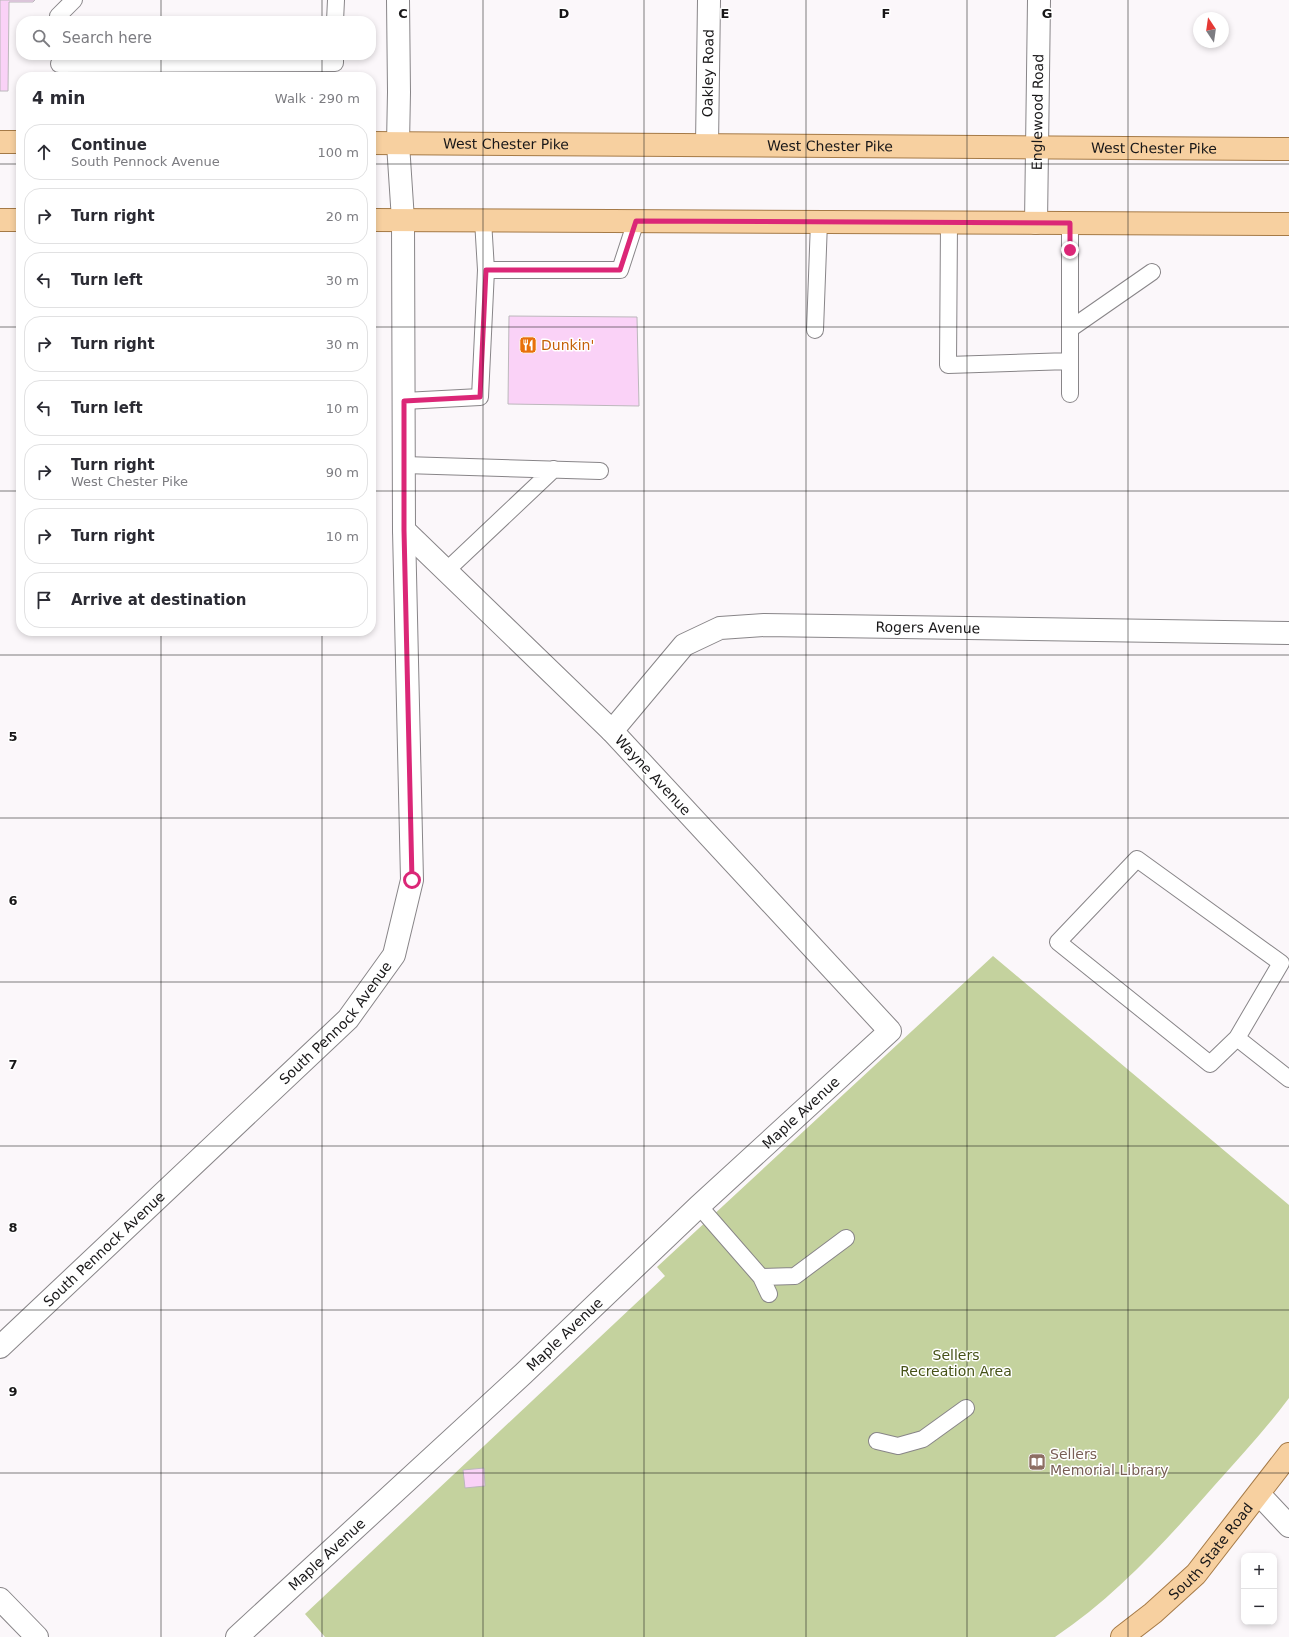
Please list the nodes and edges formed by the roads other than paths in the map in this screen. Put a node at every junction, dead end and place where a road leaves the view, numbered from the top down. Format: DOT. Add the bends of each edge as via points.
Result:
graph roads {
  1 [pos="74,0"];
  2 [pos="336,0"];
  3 [pos="398,0"];
  4 [pos="709,0"];
  5 [pos="1038,0"];
  6 [pos="58,16"];
  7 [pos="335,16"];
  8 [pos="335,60"];
  9 [pos="58,65"];
  10 [pos="0,142"];
  11 [pos="16,142"];
  12 [pos="376,143"];
  13 [pos="398,144"];
  14 [pos="707,145"];
  15 [pos="1037,147"];
  16 [pos="1289,149"];
  17 [pos="0,220"];
  18 [pos="16,220"];
  19 [pos="376,220"];
  20 [pos="403,220"];
  21 [pos="483,220"];
  22 [pos="636,221"];
  23 [pos="819,222"];
  24 [pos="949,223"];
  25 [pos="1036,223"];
  26 [pos="1070,223"];
  27 [pos="1289,224"];
  28 [pos="486,270"];
  29 [pos="1152,272"];
  30 [pos="1070,329"];
  31 [pos="815,330"];
  32 [pos="1070,361"];
  33 [pos="1070,394"];
  34 [pos="404,401"];
  35 [pos="404,465"];
  36 [pos="554,469"];
  37 [pos="600,471"];
  38 [pos="404,530"];
  39 [pos="446,571"];
  40 [pos="1289,633"];
  41 [pos="612,731"];
  42 [pos="890,1031"];
  43 [pos="1237,1038"];
  44 [pos="1289,1079"];
  45 [pos="699,1206"];
  46 [pos="846,1238"];
  47 [pos="761,1277"];
  48 [pos="769,1294"];
  49 [pos="0,1347"];
  50 [pos="966,1408"];
  51 [pos="877,1442"];
  52 [pos="1289,1454"];
  53 [pos="1259,1494"];
  54 [pos="1289,1526"];
  55 [pos="0,1599"];
  56 [pos="37,1637"];
  57 [pos="237,1637"];
  58 [pos="1122,1637"];
  1 -- 6 [label="lane"];
  2 -- 7 [label="lane"];
  3 -- 13 [label="street, South Pennock Avenue"];
  4 -- 14 [label="street, Oakley Road"];
  5 -- 15 [label="street, Englewood Road"];
  8 -- 9 [label="lane"];
  10 -- 11 [label="main road"];
  12 -- 13 [label="main road, West Chester Pike"];
  13 -- 14 [label="main road, West Chester Pike"];
  13 -- 20 [label="street, South Pennock Avenue"];
  14 -- 15 [label="main road, West Chester Pike"];
  15 -- 16 [label="main road, West Chester Pike"];
  15 -- 25 [label="street, Englewood Road"];
  17 -- 18 [label="main road"];
  19 -- 20 [label="main road"];
  20 -- 21 [label="main road"];
  20 -- 34 [label="street, South Pennock Avenue"];
  21 -- 22 [label="main road"];
  21 -- 28 [label="lane"];
  22 -- 23 [label="main road"];
  22 -- 28 [label="lane" via="620,270"];
  23 -- 24 [label="main road"];
  23 -- 31 [label="lane"];
  24 -- 25 [label="main road"];
  24 -- 32 [label="lane" via="948,365"];
  25 -- 26 [label="main road"];
  26 -- 27 [label="main road"];
  26 -- 30 [label="lane"];
  28 -- 34 [label="lane" via="480,397"];
  29 -- 30 [label="lane"];
  30 -- 32 [label="lane"];
  32 -- 33 [label="lane"];
  34 -- 35 [label="street, South Pennock Avenue"];
  35 -- 36 [label="lane"];
  35 -- 38 [label="street, South Pennock Avenue"];
  36 -- 37 [label="lane"];
  36 -- 39 [label="lane"];
  38 -- 39 [label="street, Wayne Avenue"];
  38 -- 49 [label="street, South Pennock Avenue" via="412,880 394,955 348,1018"];
  39 -- 41 [label="street, Wayne Avenue"];
  40 -- 41 [label="street, Rogers Avenue" via="764,625 720,628 684,645"];
  41 -- 42 [label="street, Wayne Avenue"];
  42 -- 45 [label="street, Maple Avenue"];
  43 -- 43 [label="lane" via="1210,1064 1058,942 1137,859 1281,963"];
  43 -- 44 [label="lane"];
  45 -- 47 [label="lane"];
  45 -- 57 [label="street, Maple Avenue" via="523,1374"];
  46 -- 47 [label="lane" via="795,1276"];
  47 -- 48 [label="lane"];
  50 -- 51 [label="lane" via="924,1439 898,1446"];
  52 -- 53 [label="main road, South State Road"];
  53 -- 54 [label="street"];
  53 -- 58 [label="main road, South State Road" via="1196,1574"];
  55 -- 56 [label="street"];
}
